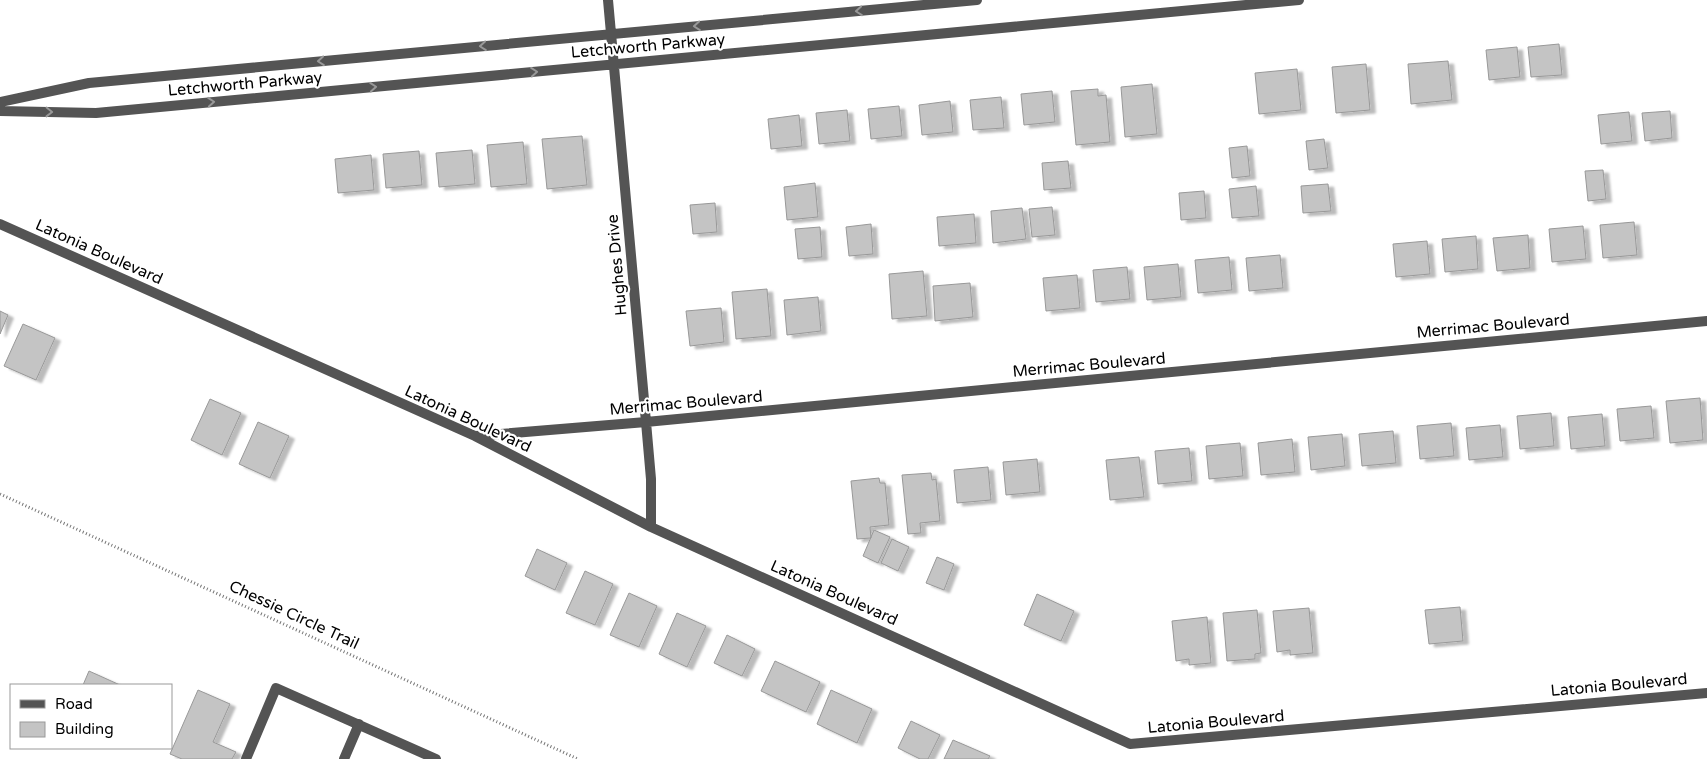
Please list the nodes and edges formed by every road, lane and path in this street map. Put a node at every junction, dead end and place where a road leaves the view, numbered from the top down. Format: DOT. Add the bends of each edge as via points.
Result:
graph roads {
  1 [pos="608,0"];
  2 [pos="977,0"];
  3 [pos="1299,0"];
  4 [pos="612,34"];
  5 [pos="614,64"];
  6 [pos="0,102"];
  7 [pos="0,111"];
  8 [pos="0,224"];
  9 [pos="1707,321"];
  10 [pos="646,422"];
  11 [pos="475,436"];
  12 [pos="0,494"];
  13 [pos="651,527"];
  14 [pos="1707,692"];
  15 [pos="359,724"];
  16 [pos="246,759"];
  17 [pos="344,759"];
  18 [pos="436,759"];
  19 [pos="578,759"];
  1 -- 4 [label="street, Hughes Drive"];
  2 -- 4 [label="street, Letchworth Parkway, one-way"];
  3 -- 5 [label="street, Letchworth Parkway"];
  4 -- 5 [label="street, Hughes Drive"];
  4 -- 6 [label="street, Letchworth Parkway, one-way" via="89,84"];
  7 -- 5 [label="street, Letchworth Parkway, one-way" via="96,113"];
  5 -- 10 [label="street, Hughes Drive"];
  8 -- 11 [label="street, Latonia Boulevard"];
  9 -- 10 [label="street, Merrimac Boulevard"];
  10 -- 11 [label="street, Merrimac Boulevard"];
  10 -- 13 [label="street, Hughes Drive"];
  11 -- 13 [label="street, Latonia Boulevard"];
  12 -- 19 [label="path, Chessie Circle Trail"];
  13 -- 14 [label="street, Latonia Boulevard" via="1130,744"];
  15 -- 16 [label="street" via="276,688"];
  15 -- 17 [label="street"];
  15 -- 18 [label="street"];
}
